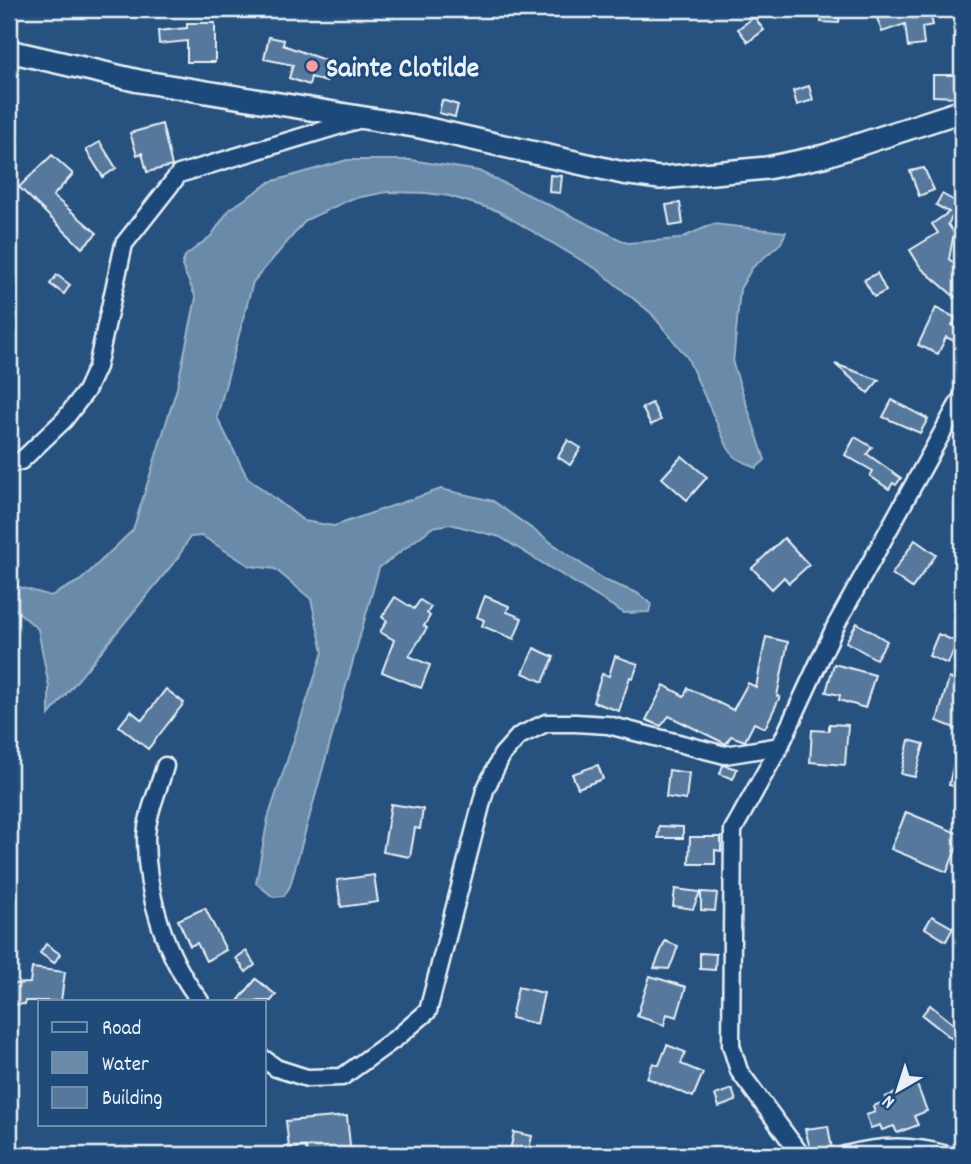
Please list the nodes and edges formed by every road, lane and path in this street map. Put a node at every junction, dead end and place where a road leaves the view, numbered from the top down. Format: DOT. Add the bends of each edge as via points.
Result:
graph roads {
  1 [pos="9,51"];
  2 [pos="962,111"];
  3 [pos="363,118"];
  4 [pos="962,397"];
  5 [pos="9,464"];
  6 [pos="780,746"];
  7 [pos="165,766"];
  8 [pos="199,1000"];
  9 [pos="266,1060"];
  10 [pos="801,1155"];
  11 [pos="845,1155"];
  12 [pos="948,1155"];
  1 -- 3 [label="street" via="139,81"];
  2 -- 3 [label="street" via="824,156 767,168 660,178"];
  3 -- 5 [label="street" via="179,174 124,244 97,367 86,391 64,420 21,461"];
  4 -- 6 [label="street" via="836,625"];
  6 -- 9 [label="street" via="725,755 608,725 575,723 546,723 519,736 502,755 485,790 428,1011 342,1077 307,1078"];
  6 -- 10 [label="street" via="733,830 731,1045 739,1071"];
  7 -- 8 [label="street" via="146,838 166,944"];
  11 -- 12 [label="street" via="888,1146"];
}
